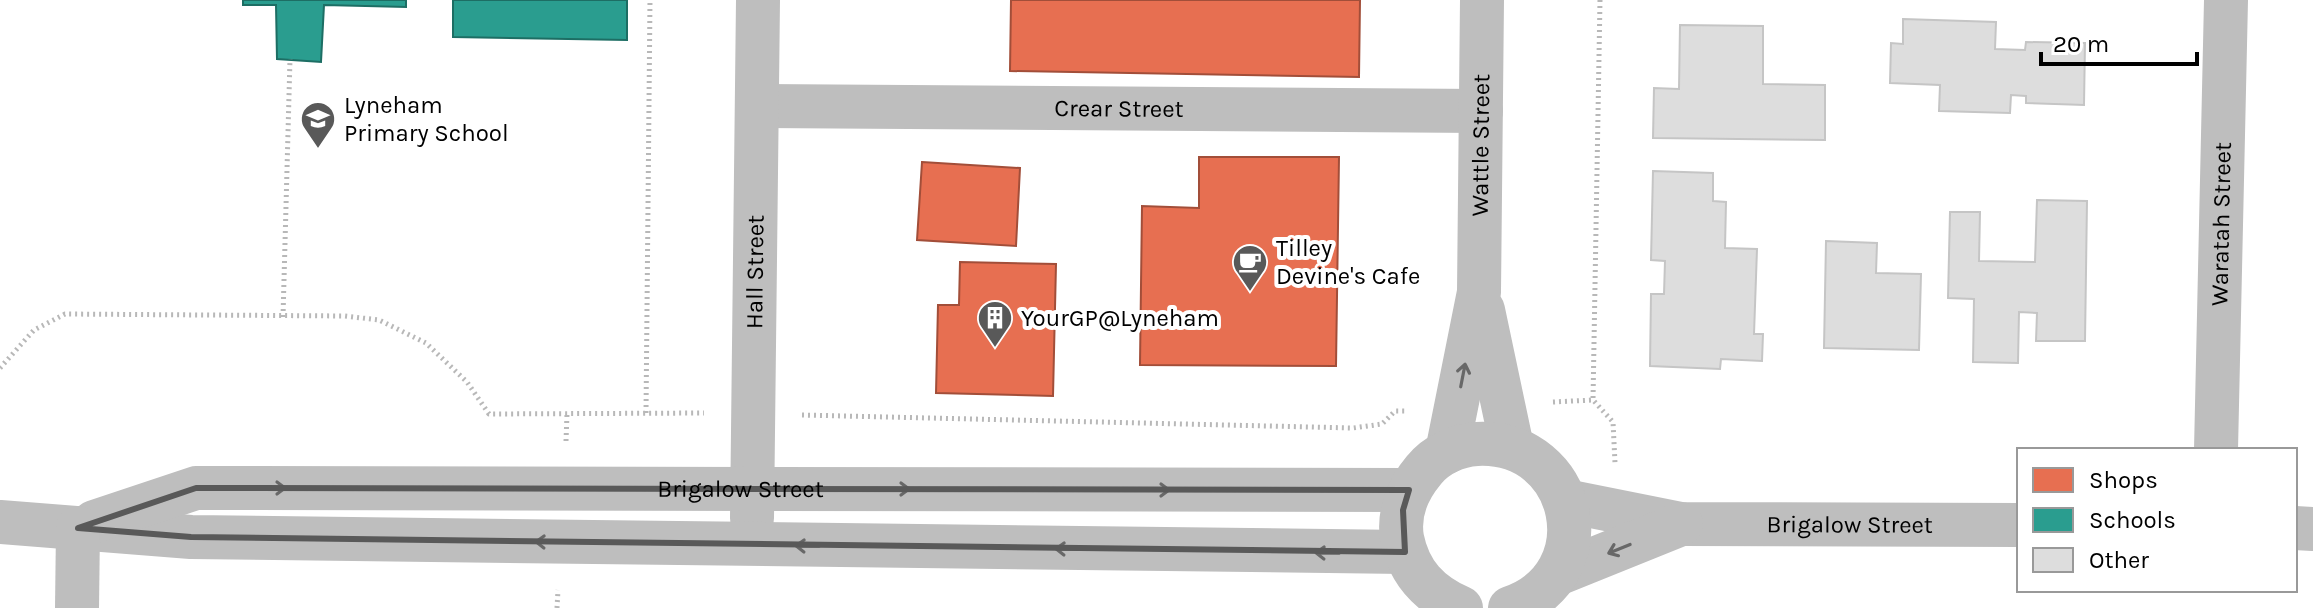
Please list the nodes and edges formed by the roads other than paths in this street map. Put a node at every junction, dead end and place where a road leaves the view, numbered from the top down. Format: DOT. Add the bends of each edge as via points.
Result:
graph roads {
  1 [pos="758,0"];
  2 [pos="1482,0"];
  3 [pos="2226,0"];
  4 [pos="757,106"];
  5 [pos="1481,111"];
  6 [pos="1479,292"];
  7 [pos="1512,447"];
  8 [pos="2216,448"];
  9 [pos="1447,452"];
  10 [pos="752,489"];
  11 [pos="1409,490"];
  12 [pos="1566,501"];
  13 [pos="0,522"];
  14 [pos="1681,524"];
  15 [pos="2017,525"];
  16 [pos="78,528"];
  17 [pos="752,545"];
  18 [pos="1405,552"];
  19 [pos="1557,574"];
  20 [pos="1451,606"];
  21 [pos="77,608"];
  22 [pos="1510,608"];
  1 -- 4 [label="street, Hall Street"];
  2 -- 5 [label="street, Wattle Street"];
  3 -- 8 [label="street, Waratah Street"];
  4 -- 5 [label="street, Crear Street"];
  4 -- 10 [label="street, Hall Street"];
  5 -- 6 [label="street, Wattle Street"];
  6 -- 7 [label="street, Wattle Street"];
  9 -- 6 [label="street, Wattle Street, one-way"];
  7 -- 9 [label="street" via="1468,444"];
  7 -- 12 [label="street" via="1536,459"];
  9 -- 11 [label="street" via="1425,468"];
  10 -- 11 [label="street, Brigalow Street, one-way"];
  16 -- 10 [label="street, Brigalow Street, one-way" via="196,488"];
  10 -- 17 [label="street, Hall Street"];
  11 -- 18 [label="street" via="1401,532"];
  12 -- 14 [label="street, Brigalow Street"];
  12 -- 19 [label="street" via="1567,551"];
  13 -- 16 [label="street, Brigalow Street"];
  14 -- 15 [label="street, Brigalow Street"];
  14 -- 19 [label="street, Brigalow Street, one-way"];
  17 -- 16 [label="street, Brigalow Street, one-way" via="191,537"];
  16 -- 21 [label="street"];
  18 -- 17 [label="street, Brigalow Street, one-way"];
  18 -- 20 [label="street" via="1414,572"];
  19 -- 22 [label="street" via="1543,590"];
}
